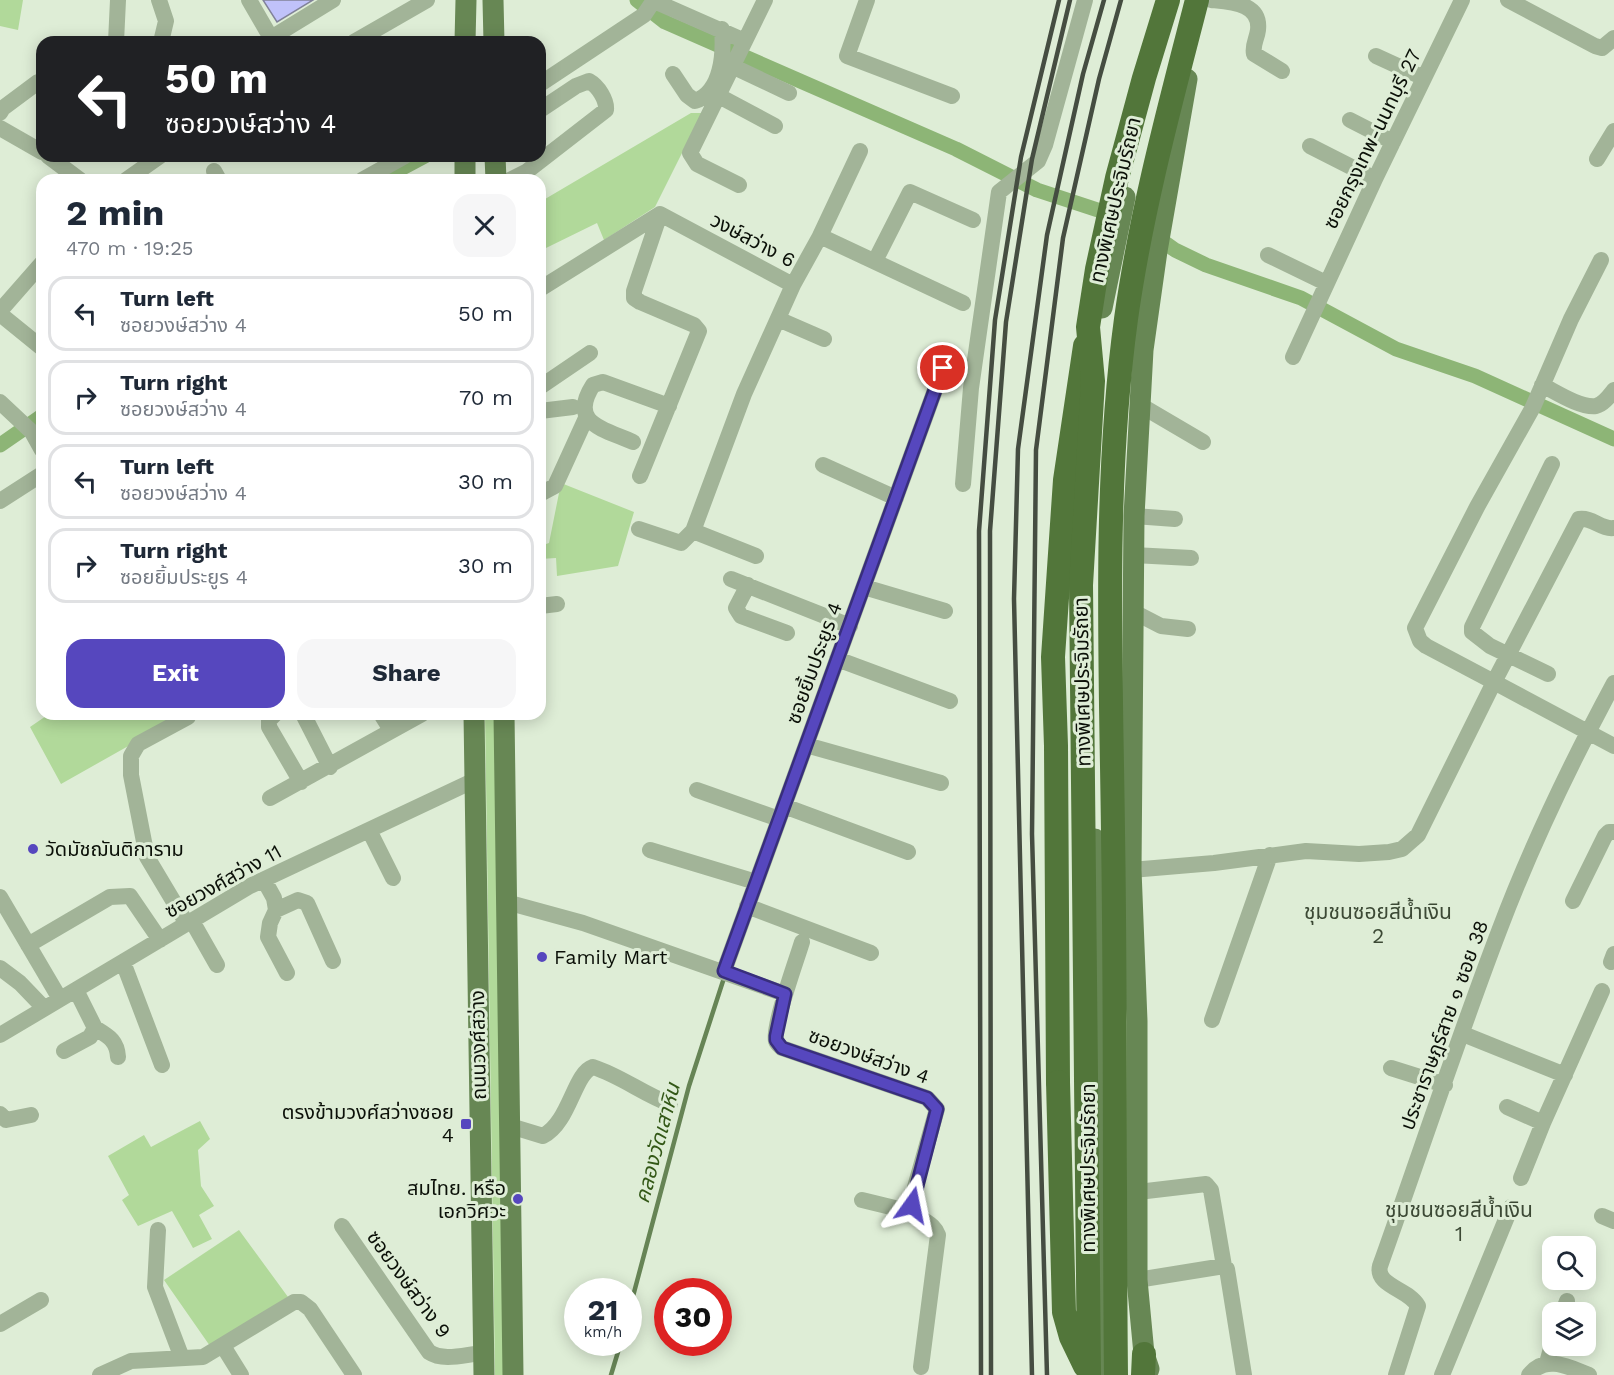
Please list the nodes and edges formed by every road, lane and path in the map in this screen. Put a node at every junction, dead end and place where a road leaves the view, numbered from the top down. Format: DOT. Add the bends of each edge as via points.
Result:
graph roads {
  1 [pos="118,0"];
  2 [pos="159,0"];
  3 [pos="249,0"];
  4 [pos="333,0"];
  5 [pos="427,0"];
  6 [pos="466,0"];
  7 [pos="494,0"];
  8 [pos="765,0"];
  9 [pos="867,0"];
  10 [pos="1085,0"];
  11 [pos="1168,0"];
  12 [pos="1177,0"];
  13 [pos="1197,0"];
  14 [pos="1209,0"];
  15 [pos="1462,0"];
  16 [pos="1508,0"];
  17 [pos="651,5"];
  18 [pos="116,36"];
  19 [pos="162,36"];
  20 [pos="271,36"];
  21 [pos="275,36"];
  22 [pos="364,36"];
  23 [pos="465,36"];
  24 [pos="494,36"];
  25 [pos="1614,38"];
  26 [pos="732,49"];
  27 [pos="1376,56"];
  28 [pos="1282,71"];
  29 [pos="674,74"];
  30 [pos="1424,78"];
  31 [pos="546,80"];
  32 [pos="36,83"];
  33 [pos="789,93"];
  34 [pos="717,95"];
  35 [pos="952,96"];
  36 [pos="546,106"];
  37 [pos="0,113"];
  38 [pos="1350,120"];
  39 [pos="776,126"];
  40 [pos="0,128"];
  41 [pos="1614,131"];
  42 [pos="1393,142"];
  43 [pos="1310,146"];
  44 [pos="546,148"];
  45 [pos="36,149"];
  46 [pos="860,151"];
  47 [pos="1597,159"];
  48 [pos="56,162"];
  49 [pos="147,162"];
  50 [pos="394,162"];
  51 [pos="534,162"];
  52 [pos="72,174"];
  53 [pos="133,174"];
  54 [pos="373,174"];
  55 [pos="522,174"];
  56 [pos="1375,179"];
  57 [pos="739,185"];
  58 [pos="660,214"];
  59 [pos="973,220"];
  60 [pos="820,236"];
  61 [pos="1268,255"];
  62 [pos="1601,260"];
  63 [pos="875,261"];
  64 [pos="36,270"];
  65 [pos="546,285"];
  66 [pos="793,285"];
  67 [pos="1323,290"];
  68 [pos="963,303"];
  69 [pos="0,312"];
  70 [pos="778,318"];
  71 [pos="824,339"];
  72 [pos="36,343"];
  73 [pos="590,353"];
  74 [pos="1293,357"];
  75 [pos="943,368"];
  76 [pos="546,383"];
  77 [pos="1614,390"];
  78 [pos="1538,395"];
  79 [pos="0,402"];
  80 [pos="1140,405"];
  81 [pos="669,406"];
  82 [pos="546,411"];
  83 [pos="579,412"];
  84 [pos="36,440"];
  85 [pos="633,442"];
  86 [pos="1203,442"];
  87 [pos="1552,464"];
  88 [pos="823,465"];
  89 [pos="640,476"];
  90 [pos="36,478"];
  91 [pos="963,484"];
  92 [pos="546,491"];
  93 [pos="896,498"];
  94 [pos="0,501"];
  95 [pos="1134,516"];
  96 [pos="1175,519"];
  97 [pos="1614,528"];
  98 [pos="639,529"];
  99 [pos="693,531"];
  100 [pos="1133,555"];
  101 [pos="756,556"];
  102 [pos="1191,558"];
  103 [pos="731,579"];
  104 [pos="748,585"];
  105 [pos="864,587"];
  106 [pos="557,604"];
  107 [pos="546,605"];
  108 [pos="945,611"];
  109 [pos="1132,611"];
  110 [pos="850,626"];
  111 [pos="1188,629"];
  112 [pos="787,633"];
  113 [pos="1509,654"];
  114 [pos="837,659"];
  115 [pos="1548,674"];
  116 [pos="1494,682"];
  117 [pos="1614,683"];
  118 [pos="950,701"];
  119 [pos="182,720"];
  120 [pos="269,720"];
  121 [pos="306,720"];
  122 [pos="384,720"];
  123 [pos="410,720"];
  124 [pos="474,720"];
  125 [pos="504,720"];
  126 [pos="390,730"];
  127 [pos="1588,732"];
  128 [pos="806,744"];
  129 [pos="1614,746"];
  130 [pos="330,766"];
  131 [pos="475,780"];
  132 [pos="301,782"];
  133 [pos="941,783"];
  134 [pos="697,790"];
  135 [pos="270,798"];
  136 [pos="782,812"];
  137 [pos="369,830"];
  138 [pos="1614,832"];
  139 [pos="650,850"];
  140 [pos="908,852"];
  141 [pos="1270,855"];
  142 [pos="1131,870"];
  143 [pos="393,878"];
  144 [pos="264,880"];
  145 [pos="756,882"];
  146 [pos="0,897"];
  147 [pos="1573,901"];
  148 [pos="506,902"];
  149 [pos="747,906"];
  150 [pos="276,910"];
  151 [pos="189,922"];
  152 [pos="160,940"];
  153 [pos="802,942"];
  154 [pos="28,945"];
  155 [pos="871,953"];
  156 [pos="333,961"];
  157 [pos="123,962"];
  158 [pos="217,965"];
  159 [pos="0,968"];
  160 [pos="724,971"];
  161 [pos="287,973"];
  162 [pos="76,990"];
  163 [pos="1602,991"];
  164 [pos="785,994"];
  165 [pos="60,999"];
  166 [pos="44,1008"];
  167 [pos="1212,1020"];
  168 [pos="95,1028"];
  169 [pos="0,1035"];
  170 [pos="1463,1035"];
  171 [pos="64,1051"];
  172 [pos="118,1057"];
  173 [pos="162,1065"];
  174 [pos="1391,1068"];
  175 [pos="1565,1075"];
  176 [pos="1445,1085"];
  177 [pos="670,1104"];
  178 [pos="1507,1107"];
  179 [pos="0,1114"];
  180 [pos="31,1115"];
  181 [pos="1544,1123"];
  182 [pos="510,1126"];
  183 [pos="1102,1145"];
  184 [pos="1521,1178"];
  185 [pos="1138,1192"];
  186 [pos="862,1200"];
  187 [pos="1511,1207"];
  188 [pos="912,1208"];
  189 [pos="342,1226"];
  190 [pos="158,1230"];
  191 [pos="1224,1266"];
  192 [pos="1137,1280"];
  193 [pos="41,1300"];
  194 [pos="0,1324"];
  195 [pos="223,1346"];
  196 [pos="484,1353"];
  197 [pos="1548,1356"];
  198 [pos="1546,1363"];
  199 [pos="190,1364"];
  200 [pos="158,1367"];
  201 [pos="921,1367"];
  202 [pos="1146,1368"];
  203 [pos="100,1375"];
  204 [pos="242,1375"];
  205 [pos="354,1375"];
  206 [pos="484,1375"];
  207 [pos="513,1375"];
  208 [pos="1080,1375"];
  209 [pos="1091,1375"];
  210 [pos="1104,1375"];
  211 [pos="1116,1375"];
  212 [pos="1244,1375"];
  213 [pos="1396,1375"];
  214 [pos="1442,1375"];
  215 [pos="1529,1375"];
  216 [pos="1589,1375"];
  1 -- 18 [label="street"];
  2 -- 19 [label="street" via="166,21"];
  3 -- 20 [label="street"];
  4 -- 21 [label="street"];
  5 -- 22 [label="street"];
  6 -- 23 [label="main road"];
  7 -- 24 [label="main road"];
  8 -- 26 [label="street"];
  9 -- 35 [label="street" via="847,56"];
  10 -- 91 [label="street" via="1038,161 999,192 970,388"];
  11 -- 209 [label="highway, ทางพิเศษประจิมรัถยา, bridge" via="1117,178 1088,327 1094,381 1081,585"];
  12 -- 183 [label="main road" via="1112,257 1095,339 1088,404 1087,584"];
  13 -- 211 [label="highway, ทางพิเศษประจิมรัถยา" via="1138,244 1116,410 1110,591"];
  14 -- 28 [label="street" via="1251,10 1258,22 1254,54"];
  14 -- 80 [label="main road" via="1192,50 1171,170 1143,350"];
  15 -- 30 [label="street, ซอยกรุงเทพ-นนทบุรี 27"];
  16 -- 25 [label="street" via="1595,46 1602,48"];
  17 -- 26 [label="street"];
  17 -- 31 [label="street"];
  26 -- 29 [label="street" via="704,98 695,101 687,95"];
  26 -- 33 [label="street"];
  26 -- 34 [label="street"];
  27 -- 30 [label="street"];
  30 -- 42 [label="street, ซอยกรุงเทพ-นนทบุรี 27"];
  32 -- 37 [label="street"];
  34 -- 39 [label="street"];
  34 -- 57 [label="street" via="690,153 698,164"];
  36 -- 44 [label="street" via="589,81 595,84 606,105 606,110"];
  38 -- 42 [label="street"];
  40 -- 45 [label="street"];
  41 -- 47 [label="street"];
  42 -- 56 [label="street, ซอยกรุงเทพ-นนทบุรี 27"];
  43 -- 56 [label="street"];
  46 -- 60 [label="street"];
  48 -- 52 [label="street"];
  49 -- 53 [label="street"];
  50 -- 54 [label="street"];
  51 -- 55 [label="street"];
  56 -- 67 [label="street, ซอยกรุงเทพ-นนทบุรี 27"];
  58 -- 65 [label="street"];
  58 -- 66 [label="street, วงษ์สว่าง 6"];
  58 -- 81 [label="street" via="634,298 694,325 699,331"];
  59 -- 63 [label="street" via="910,192"];
  60 -- 63 [label="street, วงษ์สว่าง 6"];
  60 -- 66 [label="street, วงษ์สว่าง 6"];
  61 -- 67 [label="street"];
  62 -- 78 [label="street"];
  63 -- 68 [label="street, วงษ์สว่าง 6"];
  64 -- 69 [label="street"];
  66 -- 70 [label="street"];
  67 -- 74 [label="street, ซอยกรุงเทพ-นนทบุรี 27"];
  69 -- 72 [label="street"];
  70 -- 71 [label="street"];
  70 -- 99 [label="street" via="744,394"];
  73 -- 76 [label="street"];
  75 -- 93 [label="street, ซอยยิ้มประยูร 4"];
  77 -- 78 [label="street" via="1595,406"];
  78 -- 116 [label="street" via="1415,628 1426,646"];
  79 -- 84 [label="street" via="27,426"];
  80 -- 86 [label="street"];
  80 -- 95 [label="main road"];
  81 -- 83 [label="street" via="603,382 593,385"];
  81 -- 89 [label="street"];
  82 -- 83 [label="street"];
  83 -- 85 [label="street" via="591,424"];
  83 -- 92 [label="street" via="555,486"];
  87 -- 113 [label="street" via="1472,627 1475,636"];
  88 -- 93 [label="street"];
  90 -- 94 [label="street"];
  93 -- 105 [label="street, ซอยยิ้มประยูร 4"];
  95 -- 96 [label="street"];
  95 -- 100 [label="main road"];
  97 -- 113 [label="street" via="1579,519"];
  98 -- 99 [label="street" via="681,543"];
  99 -- 101 [label="street"];
  100 -- 102 [label="street"];
  100 -- 109 [label="main road"];
  103 -- 104 [label="street"];
  104 -- 110 [label="street"];
  104 -- 112 [label="street" via="736,608 741,616"];
  105 -- 108 [label="street"];
  105 -- 110 [label="street, ซอยยิ้มประยูร 4"];
  106 -- 107 [label="street"];
  109 -- 111 [label="street" via="1161,626"];
  109 -- 142 [label="main road"];
  110 -- 114 [label="street, ซอยยิ้มประยูร 4"];
  113 -- 115 [label="street"];
  113 -- 116 [label="street"];
  114 -- 118 [label="street"];
  114 -- 128 [label="street, ซอยยิ้มประยูร 4"];
  116 -- 127 [label="street"];
  116 -- 141 [label="street" via="1418,835 1402,849 1359,854"];
  117 -- 127 [label="street, ประชาราษฎร์สาย ๑ ซอย 38"];
  119 -- 151 [label="street" via="138,744 131,756 130,776 147,857"];
  120 -- 132 [label="street" via="269,727"];
  121 -- 130 [label="street"];
  122 -- 126 [label="street"];
  123 -- 126 [label="street"];
  124 -- 131 [label="main road, ถนนวงศ์สว่าง"];
  125 -- 148 [label="main road, ถนนวงศ์สว่าง"];
  126 -- 130 [label="street"];
  127 -- 129 [label="street"];
  127 -- 170 [label="street, ประชาราษฎร์สาย ๑ ซอย 38" via="1520,878"];
  128 -- 133 [label="street"];
  128 -- 136 [label="street, ซอยยิ้มประยูร 4"];
  130 -- 132 [label="street"];
  131 -- 137 [label="street, ซอยวงศ์สว่าง 11"];
  131 -- 196 [label="main road, ถนนวงศ์สว่าง"];
  132 -- 135 [label="street"];
  134 -- 136 [label="street"];
  136 -- 140 [label="street"];
  136 -- 145 [label="street, ซอยยิ้มประยูร 4"];
  137 -- 143 [label="street"];
  137 -- 144 [label="street, ซอยวงศ์สว่าง 11"];
  138 -- 147 [label="street" via="1605,836"];
  139 -- 145 [label="street"];
  141 -- 142 [label="street"];
  141 -- 167 [label="street"];
  142 -- 185 [label="main road"];
  144 -- 150 [label="street"];
  144 -- 151 [label="street, ซอยวงศ์สว่าง 11"];
  145 -- 149 [label="street, ซอยยิ้มประยูร 4"];
  146 -- 154 [label="street"];
  148 -- 160 [label="street" via="583,923"];
  148 -- 182 [label="main road, ถนนวงศ์สว่าง"];
  149 -- 155 [label="street"];
  149 -- 160 [label="street, ซอยยิ้มประยูร 4"];
  150 -- 156 [label="street" via="298,900 307,903"];
  150 -- 161 [label="street" via="268,937"];
  151 -- 152 [label="street, ซอยวงศ์สว่าง 11"];
  151 -- 158 [label="street"];
  152 -- 154 [label="street" via="130,896 110,897"];
  152 -- 157 [label="street, ซอยวงศ์สว่าง 11"];
  153 -- 164 [label="street, ซอยวงษ์สว่าง 4"];
  154 -- 165 [label="street"];
  157 -- 162 [label="street, ซอยวงศ์สว่าง 11"];
  157 -- 173 [label="street"];
  159 -- 166 [label="street"];
  160 -- 164 [label="street"];
  162 -- 165 [label="street, ซอยวงศ์สว่าง 11"];
  162 -- 168 [label="street"];
  163 -- 175 [label="street"];
  164 -- 188 [label="street, ซอยวงษ์สว่าง 4" via="776,1036 782,1048 927,1098 935,1105"];
  165 -- 166 [label="street, ซอยวงศ์สว่าง 11"];
  166 -- 169 [label="street, ซอยวงศ์สว่าง 11"];
  168 -- 171 [label="street" via="90,1037"];
  168 -- 172 [label="street" via="112,1038 118,1046"];
  170 -- 175 [label="street"];
  170 -- 176 [label="street, ประชาราษฎร์สาย ๑ ซอย 38"];
  174 -- 176 [label="street"];
  175 -- 181 [label="street"];
  176 -- 213 [label="street, ประชาราษฎร์สาย ๑ ซอย 38" via="1379,1272 1418,1306"];
  177 -- 182 [label="street" via="593,1067 583,1073 567,1110 552,1131 543,1136"];
  178 -- 181 [label="street"];
  179 -- 180 [label="street" via="6,1120"];
  181 -- 184 [label="street"];
  182 -- 207 [label="main road, ถนนวงศ์สว่าง"];
  183 -- 208 [label="highway"];
  183 -- 210 [label="main road"];
  185 -- 191 [label="street" via="1206,1184 1211,1190"];
  185 -- 192 [label="main road"];
  186 -- 188 [label="street" via="899,1209"];
  187 -- 214 [label="street"];
  188 -- 201 [label="street" via="938,1235"];
  189 -- 196 [label="street, ซอยวงษ์สว่าง 9" via="429,1352 436,1357"];
  190 -- 199 [label="street" via="155,1287"];
  191 -- 192 [label="street"];
  191 -- 212 [label="street"];
  192 -- 202 [label="main road"];
  193 -- 194 [label="street"];
  195 -- 199 [label="street"];
  195 -- 204 [label="street"];
  195 -- 205 [label="street" via="286,1305 301,1302 310,1309"];
  196 -- 206 [label="main road, ถนนวงศ์สว่าง"];
  197 -- 198 [label="street"];
  198 -- 215 [label="street"];
  198 -- 216 [label="street"];
  199 -- 200 [label="street"];
  200 -- 203 [label="street" via="131,1361"];
}
